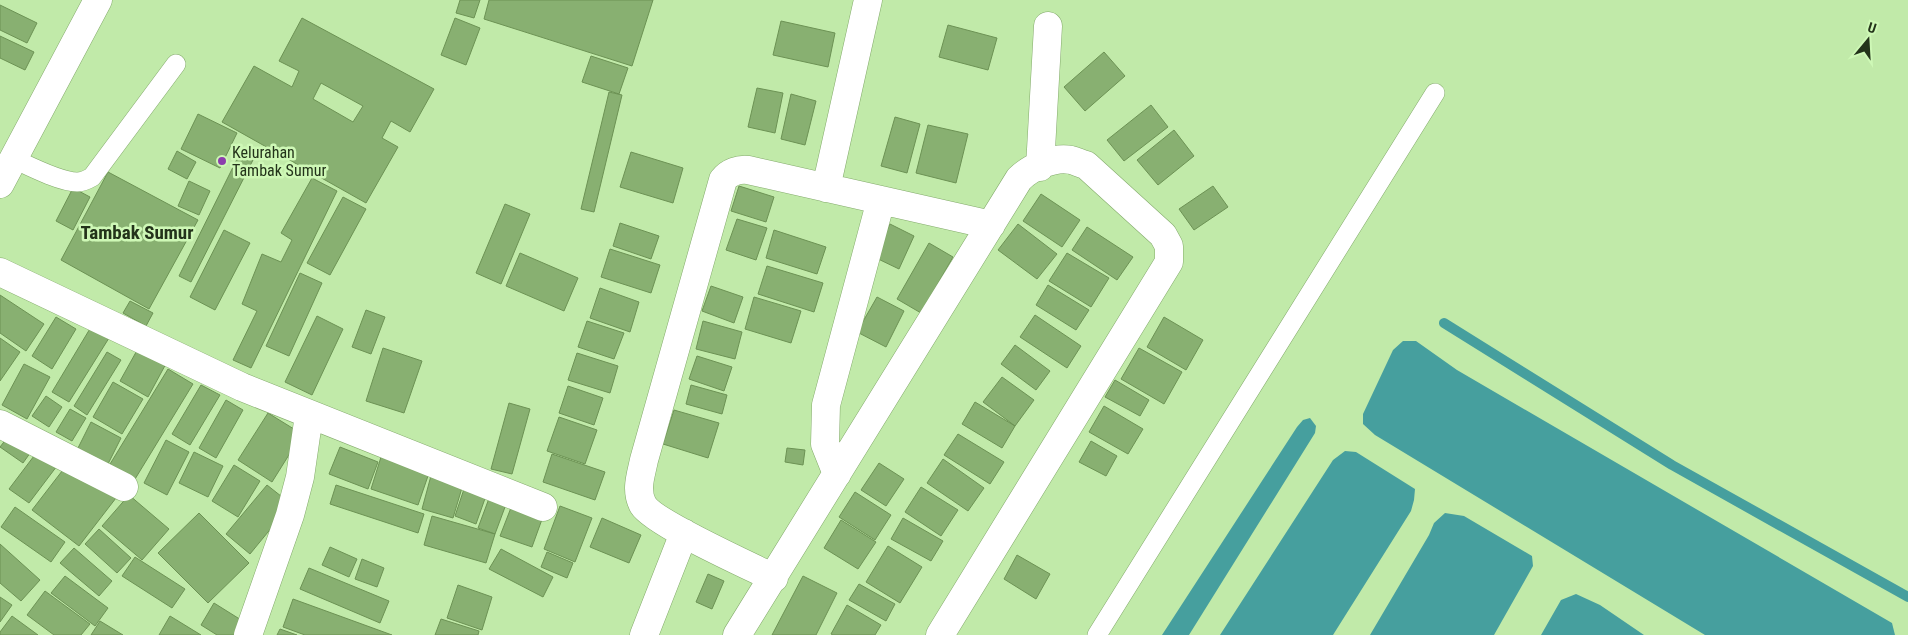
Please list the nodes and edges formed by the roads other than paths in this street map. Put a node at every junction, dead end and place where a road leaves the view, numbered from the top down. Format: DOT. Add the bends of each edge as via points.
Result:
graph roads {
  1 [pos="98,0"];
  2 [pos="868,0"];
  3 [pos="1048,26"];
  4 [pos="176,64"];
  5 [pos="1435,93"];
  6 [pos="14,159"];
  7 [pos="1040,166"];
  8 [pos="0,184"];
  9 [pos="826,188"];
  10 [pos="881,200"];
  11 [pos="991,225"];
  12 [pos="0,272"];
  13 [pos="309,415"];
  14 [pos="0,424"];
  15 [pos="837,474"];
  16 [pos="124,487"];
  17 [pos="543,507"];
  18 [pos="684,533"];
  19 [pos="774,578"];
  20 [pos="248,635"];
  21 [pos="644,635"];
  22 [pos="737,635"];
  23 [pos="940,635"];
  24 [pos="1097,635"];
  1 -- 6 [label="street"];
  2 -- 9 [label="street"];
  3 -- 7 [label="street"];
  4 -- 6 [label="lane" via="92,177 74,182"];
  5 -- 24 [label="lane"];
  6 -- 8 [label="street"];
  7 -- 11 [label="street" via="1019,179"];
  7 -- 23 [label="street" via="1056,160 1070,160 1086,166 1164,235 1169,246 1169,262"];
  9 -- 10 [label="street"];
  9 -- 18 [label="street" via="742,169 727,175 721,185 638,490 644,506"];
  10 -- 11 [label="street"];
  10 -- 15 [label="street" via="826,404 825,444"];
  11 -- 15 [label="street"];
  12 -- 13 [label="street" via="242,387"];
  13 -- 17 [label="street"];
  13 -- 20 [label="street" via="300,477 290,515"];
  14 -- 16 [label="street"];
  15 -- 19 [label="street"];
  18 -- 19 [label="street"];
  18 -- 21 [label="street"];
  19 -- 22 [label="street"];
}
